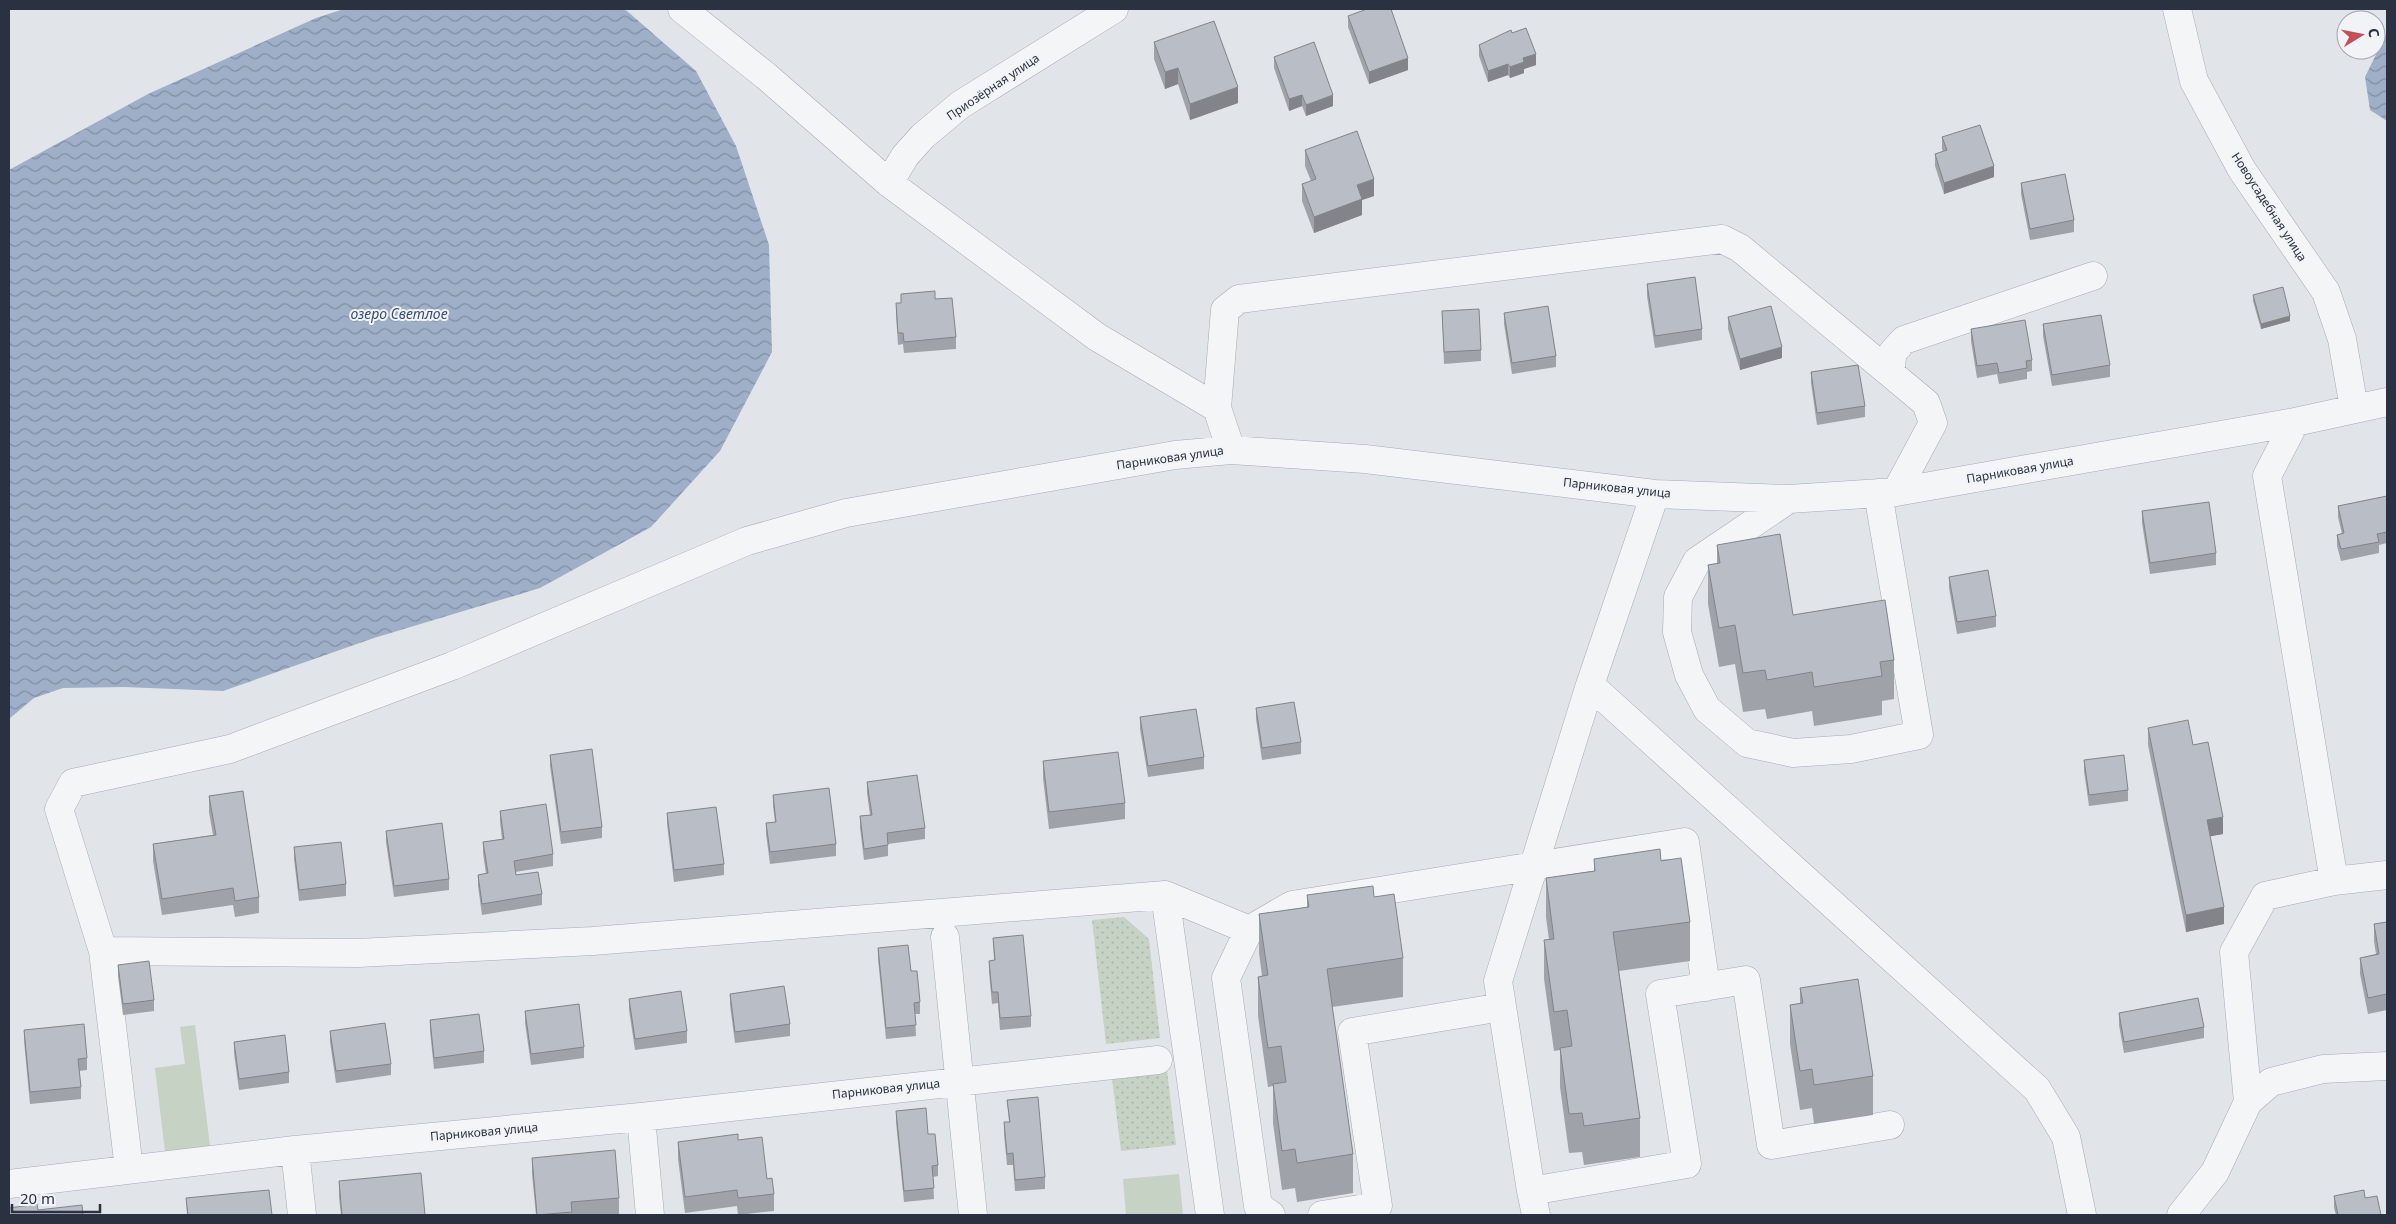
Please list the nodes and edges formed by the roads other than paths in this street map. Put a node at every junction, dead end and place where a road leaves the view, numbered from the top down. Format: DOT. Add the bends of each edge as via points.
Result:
graph roads {
  1 [pos="682,9"];
  2 [pos="1114,9"];
  3 [pos="2177,9"];
  4 [pos="889,183"];
  5 [pos="2093,276"];
  6 [pos="1890,371"];
  7 [pos="2387,402"];
  8 [pos="1217,408"];
  9 [pos="2354,408"];
  10 [pos="2295,422"];
  11 [pos="1231,450"];
  12 [pos="1887,493"];
  13 [pos="1655,494"];
  14 [pos="1789,499"];
  15 [pos="1590,685"];
  16 [pos="1533,867"];
  17 [pos="2387,875"];
  18 [pos="2334,881"];
  19 [pos="1165,895"];
  20 [pos="1249,930"];
  21 [pos="945,937"];
  22 [pos="103,951"];
  23 [pos="1706,986"];
  24 [pos="1502,1007"];
  25 [pos="1158,1060"];
  26 [pos="2387,1066"];
  27 [pos="958,1081"];
  28 [pos="2248,1102"];
  29 [pos="641,1117"];
  30 [pos="1890,1125"];
  31 [pos="295,1150"];
  32 [pos="129,1169"];
  33 [pos="9,1184"];
  34 [pos="1533,1203"];
  35 [pos="302,1215"];
  36 [pos="650,1215"];
  37 [pos="973,1215"];
  38 [pos="1210,1215"];
  39 [pos="1271,1215"];
  40 [pos="1322,1215"];
  41 [pos="2082,1215"];
  42 [pos="2181,1215"];
  1 -- 4 [label="street" via="766,76"];
  2 -- 4 [label="street, Приозёрная улица" via="960,105 923,136 905,156"];
  3 -- 9 [label="street, Новоусадебная улица" via="2194,81 2242,170 2326,292 2342,339"];
  4 -- 8 [label="street" via="1096,337"];
  5 -- 6 [label="street" via="1904,340 1894,352"];
  6 -- 8 [label="street" via="1740,248 1722,239 1239,299 1225,310"];
  6 -- 12 [label="street" via="1926,403 1933,423"];
  7 -- 9 [label="street, Парниковая улица"];
  8 -- 11 [label="street"];
  9 -- 10 [label="street, Парниковая улица"];
  10 -- 12 [label="street, Парниковая улица"];
  10 -- 18 [label="street" via="2268,476"];
  11 -- 13 [label="street, Парниковая улица" via="1365,459"];
  11 -- 22 [label="street, Парниковая улица" via="1176,455 846,513 747,541 452,666 230,749 73,783 59,809"];
  12 -- 14 [label="street, Парниковая улица"];
  12 -- 14 [label="street" via="1919,736 1851,749 1793,753 1747,743 1707,709 1688,675 1676,632 1678,597 1697,561"];
  13 -- 14 [label="street, Парниковая улица"];
  13 -- 15 [label="street"];
  15 -- 16 [label="street"];
  15 -- 41 [label="street" via="2037,1088 2066,1137"];
  16 -- 20 [label="street" via="1292,905"];
  16 -- 23 [label="street" via="1685,842"];
  16 -- 24 [label="street" via="1498,981"];
  17 -- 18 [label="street"];
  18 -- 28 [label="street" via="2265,896 2234,952"];
  19 -- 20 [label="street"];
  19 -- 22 [label="street" via="593,941 358,953"];
  19 -- 38 [label="street"];
  20 -- 39 [label="street" via="1226,978 1258,1206"];
  21 -- 27 [label="street"];
  22 -- 32 [label="street, Парниковая улица"];
  23 -- 30 [label="street" via="1746,980 1771,1145"];
  23 -- 34 [label="street" via="1660,994 1687,1164"];
  24 -- 34 [label="street"];
  24 -- 40 [label="street" via="1352,1032 1378,1206"];
  25 -- 27 [label="street, Парниковая улица"];
  26 -- 28 [label="street" via="2323,1069 2270,1082"];
  27 -- 29 [label="street, Парниковая улица"];
  27 -- 37 [label="street"];
  28 -- 42 [label="street" via="2215,1172"];
  29 -- 31 [label="street, Парниковая улица"];
  29 -- 36 [label="street"];
  31 -- 32 [label="street, Парниковая улица"];
  31 -- 35 [label="street"];
  32 -- 33 [label="street, Парниковая улица"];
}
